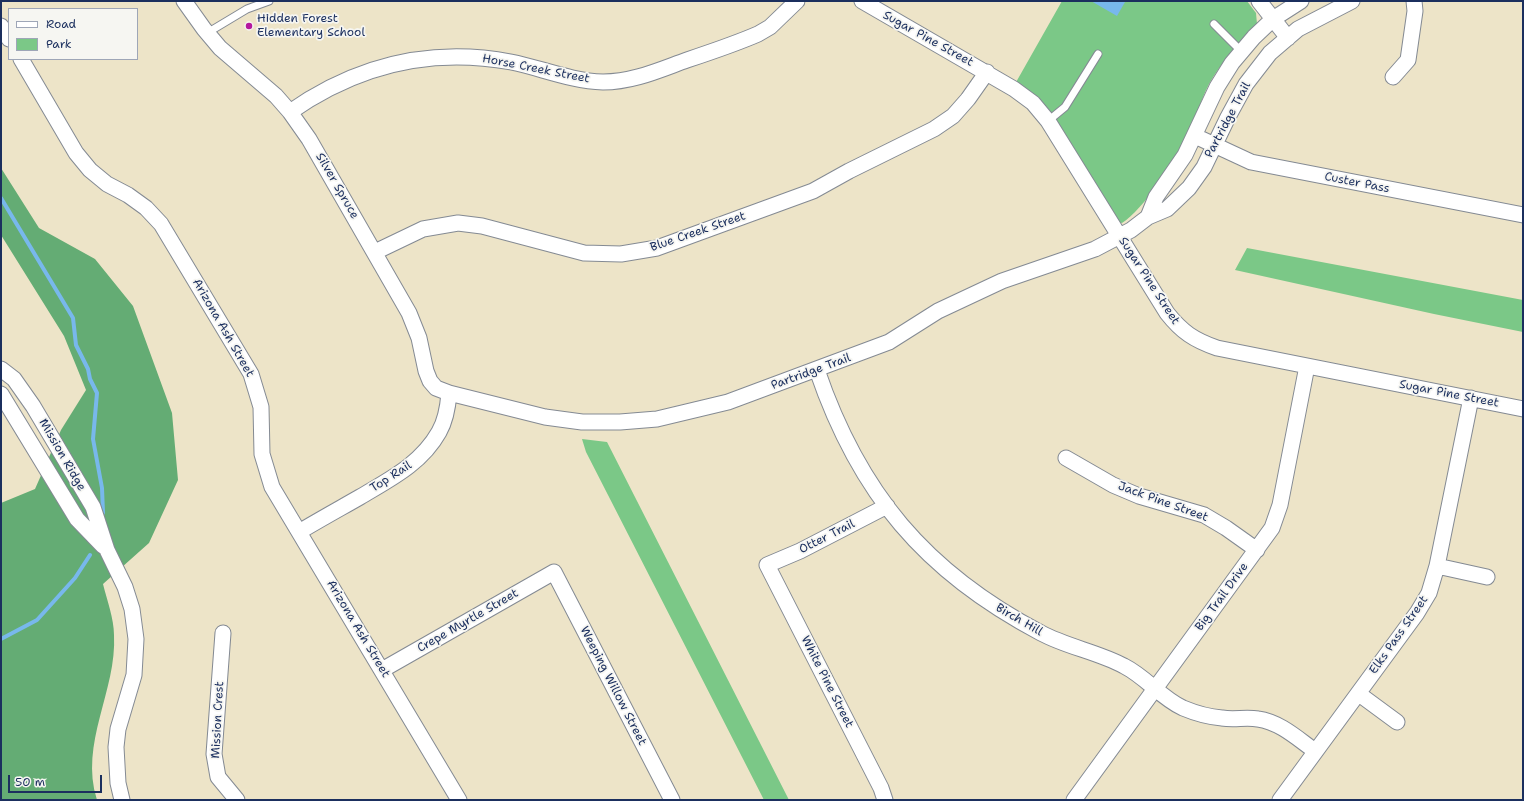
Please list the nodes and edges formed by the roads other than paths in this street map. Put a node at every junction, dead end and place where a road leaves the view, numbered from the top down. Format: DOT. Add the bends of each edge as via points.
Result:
graph roads {
  1 [pos="184,1"];
  2 [pos="250,1"];
  3 [pos="269,1"];
  4 [pos="797,1"];
  5 [pos="862,1"];
  6 [pos="1259,1"];
  7 [pos="1301,1"];
  8 [pos="1352,1"];
  9 [pos="1414,1"];
  10 [pos="247,9"];
  11 [pos="1273,19"];
  12 [pos="1214,24"];
  13 [pos="1,26"];
  14 [pos="207,33"];
  15 [pos="8,37"];
  16 [pos="1288,38"];
  17 [pos="1242,52"];
  18 [pos="1098,54"];
  19 [pos="21,60"];
  20 [pos="987,72"];
  21 [pos="1393,77"];
  22 [pos="290,112"];
  23 [pos="1048,121"];
  24 [pos="1195,136"];
  25 [pos="1214,146"];
  26 [pos="1523,215"];
  27 [pos="1148,217"];
  28 [pos="1120,237"];
  29 [pos="375,252"];
  30 [pos="1307,366"];
  31 [pos="1,368"];
  32 [pos="817,370"];
  33 [pos="449,393"];
  34 [pos="1,394"];
  35 [pos="1471,398"];
  36 [pos="33,406"];
  37 [pos="1523,408"];
  38 [pos="15,416"];
  39 [pos="1066,458"];
  40 [pos="72,471"];
  41 [pos="53,480"];
  42 [pos="886,506"];
  43 [pos="298,532"];
  44 [pos="107,550"];
  45 [pos="1257,550"];
  46 [pos="767,565"];
  47 [pos="1437,566"];
  48 [pos="554,572"];
  49 [pos="1486,577"];
  50 [pos="223,633"];
  51 [pos="382,670"];
  52 [pos="1155,689"];
  53 [pos="1358,694"];
  54 [pos="1397,722"];
  55 [pos="1316,751"];
  56 [pos="122,800"];
  57 [pos="237,800"];
  58 [pos="459,800"];
  59 [pos="672,800"];
  60 [pos="885,800"];
  61 [pos="1074,800"];
  62 [pos="1280,800"];
  1 -- 14 [label="street, Silver Spruce"];
  2 -- 10 [label="lane"];
  3 -- 10 [label="lane"];
  4 -- 22 [label="street, Horse Creek Street" via="770,27 758,34 628,81 602,82 579,79 483,57 424,58 381,67 340,82"];
  5 -- 20 [label="street, Sugar Pine Street"];
  6 -- 11 [label="street"];
  7 -- 11 [label="street, Partridge Trail"];
  8 -- 16 [label="street, Partridge Trail" via="1298,29"];
  9 -- 21 [label="street" via="1408,60"];
  10 -- 14 [label="lane"];
  11 -- 16 [label="street"];
  11 -- 17 [label="street, Partridge Trail"];
  12 -- 17 [label="lane"];
  13 -- 15 [label="street"];
  14 -- 22 [label="street, Silver Spruce"];
  16 -- 25 [label="street, Partridge Trail" via="1270,53 1246,84"];
  17 -- 24 [label="street, Partridge Trail" via="1217,87"];
  18 -- 23 [label="lane" via="1066,107"];
  19 -- 43 [label="street, Arizona Ash Street" via="76,153 90,170 107,184 146,208 161,224 251,374 261,407 264,465 272,487"];
  20 -- 23 [label="street, Sugar Pine Street" via="1033,103"];
  20 -- 29 [label="street, Blue Creek Street" via="953,116 934,129 849,171 813,192 657,248 621,254 584,252 482,226 458,223 423,229"];
  22 -- 29 [label="street, Silver Spruce" via="310,139"];
  23 -- 28 [label="street, Sugar Pine Street"];
  24 -- 25 [label="street, Custer Pass"];
  24 -- 27 [label="street, Partridge Trail" via="1156,197"];
  25 -- 26 [label="street, Custer Pass" via="1251,162"];
  25 -- 27 [label="street, Partridge Trail" via="1204,167 1189,188 1167,209"];
  27 -- 28 [label="street, Partridge Trail"];
  28 -- 30 [label="street, Sugar Pine Street" via="1167,313 1177,326 1196,340 1217,348"];
  28 -- 32 [label="street, Partridge Trail" via="1095,249 1002,281 938,311 889,342"];
  29 -- 33 [label="street, Silver Spruce" via="409,313 419,338 430,381 436,388"];
  30 -- 35 [label="street, Sugar Pine Street"];
  30 -- 45 [label="street, Big Trail Drive" via="1280,505 1272,528"];
  31 -- 36 [label="street, Mission Ridge" via="14,380"];
  32 -- 33 [label="street, Partridge Trail" via="728,402 676,415 620,422 582,422 545,417"];
  32 -- 42 [label="street, Birch Hill" via="850,449"];
  33 -- 43 [label="street, Top Rail" via="440,431 425,453 399,474"];
  34 -- 38 [label="street, Mission Ridge"];
  35 -- 37 [label="street, Sugar Pine Street"];
  35 -- 47 [label="street, Elks Pass Street"];
  36 -- 38 [label="street"];
  36 -- 40 [label="street, Mission Ridge"];
  38 -- 41 [label="street, Mission Ridge"];
  39 -- 45 [label="street, Jack Pine Street" via="1113,485 1139,496 1204,515"];
  40 -- 41 [label="street"];
  40 -- 44 [label="street, Mission Ridge" via="93,507"];
  41 -- 44 [label="street, Mission Ridge" via="77,519"];
  42 -- 46 [label="street, Otter Trail" via="800,551"];
  42 -- 52 [label="street, Birch Hill" via="930,556 965,586 1002,612 1043,634 1125,666"];
  43 -- 51 [label="street, Arizona Ash Street"];
  44 -- 56 [label="street, Mission Ridge" via="132,609 136,639 134,675 118,729 116,747 118,783"];
  45 -- 52 [label="street, Big Trail Drive"];
  46 -- 60 [label="street, White Pine Street"];
  47 -- 49 [label="street"];
  47 -- 53 [label="street, Elks Pass Street" via="1429,592 1417,613"];
  48 -- 51 [label="street, Crepe Myrtle Street"];
  48 -- 59 [label="street, Weeping Willow Street"];
  50 -- 57 [label="street, Mission Crest" via="214,754 218,776"];
  51 -- 58 [label="street, Arizona Ash Street"];
  52 -- 55 [label="street, Birch Hill" via="1183,708 1210,716 1259,719 1281,727"];
  52 -- 61 [label="street, Big Trail Drive"];
  53 -- 54 [label="street"];
  53 -- 55 [label="street, Elks Pass Street"];
  55 -- 62 [label="street, Elks Pass Street"];
}
